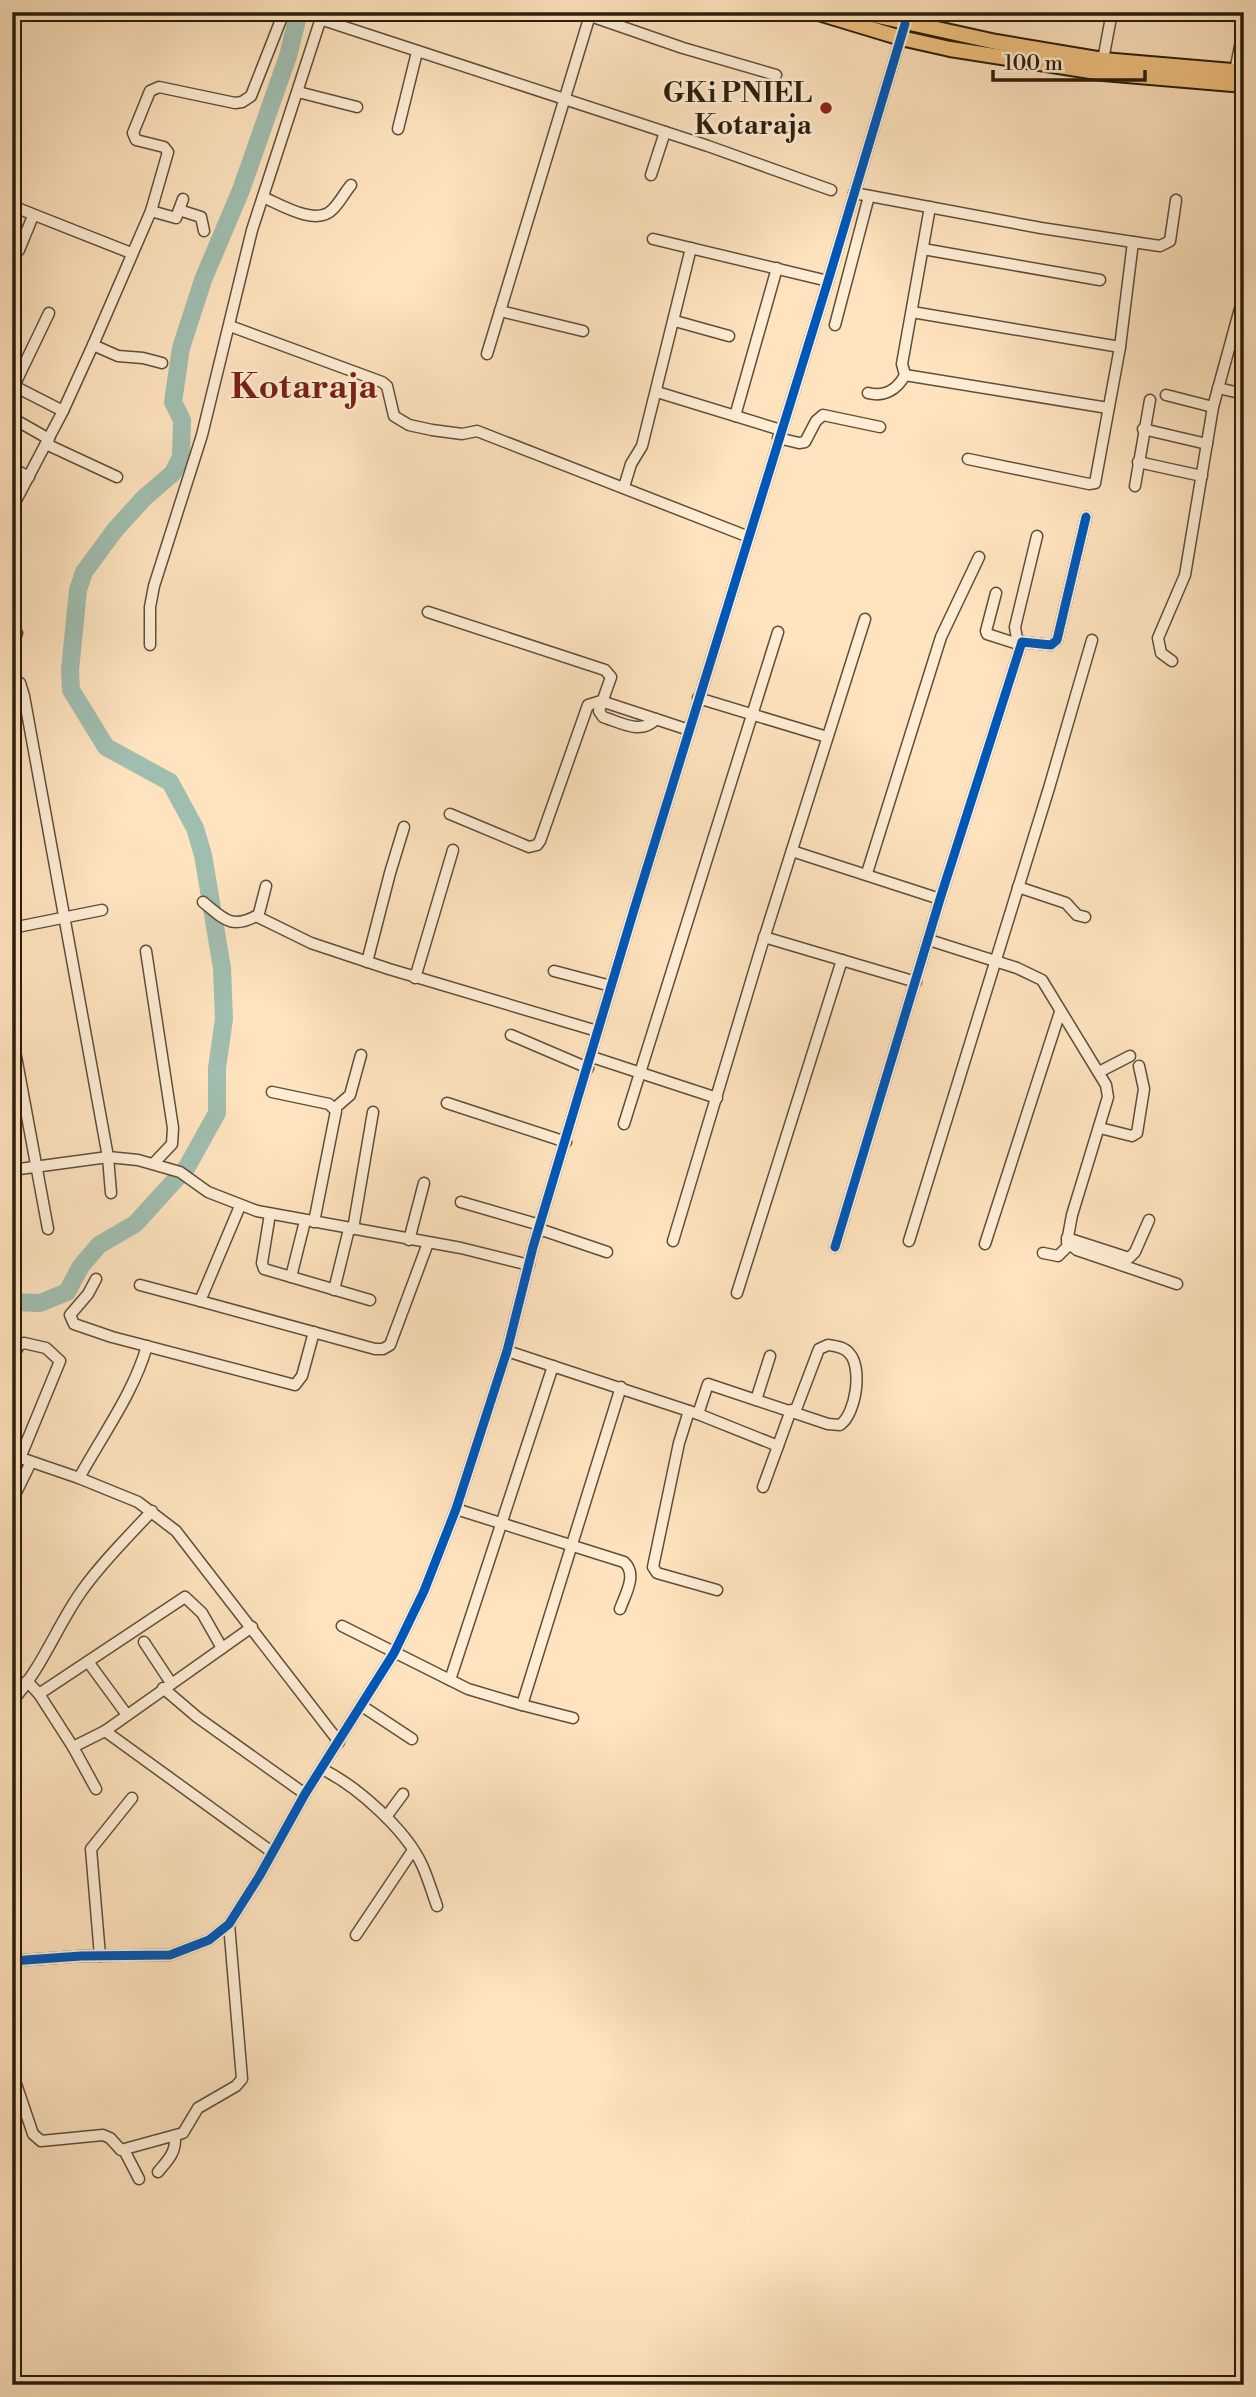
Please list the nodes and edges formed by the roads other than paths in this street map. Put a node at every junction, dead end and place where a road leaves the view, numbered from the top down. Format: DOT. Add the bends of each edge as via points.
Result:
graph roads {
  1 [pos="284,12"];
  2 [pos="579,12"];
  3 [pos="815,12"];
  4 [pos="860,12"];
  5 [pos="1112,12"];
  6 [pos="590,14"];
  7 [pos="322,16"];
  8 [pos="1244,26"];
  9 [pos="903,31"];
  10 [pos="417,51"];
  11 [pos="1103,60"];
  12 [pos="1239,72"];
  13 [pos="775,75"];
  14 [pos="1244,85"];
  15 [pos="299,92"];
  16 [pos="564,99"];
  17 [pos="357,107"];
  18 [pos="398,129"];
  19 [pos="665,132"];
  20 [pos="651,175"];
  21 [pos="351,185"];
  22 [pos="831,190"];
  23 [pos="854,192"];
  24 [pos="869,196"];
  25 [pos="263,197"];
  26 [pos="183,199"];
  27 [pos="1176,200"];
  28 [pos="12,206"];
  29 [pos="930,207"];
  30 [pos="150,211"];
  31 [pos="180,211"];
  32 [pos="33,216"];
  33 [pos="204,231"];
  34 [pos="653,239"];
  35 [pos="1133,242"];
  36 [pos="691,248"];
  37 [pos="923,249"];
  38 [pos="19,250"];
  39 [pos="131,253"];
  40 [pos="776,268"];
  41 [pos="828,281"];
  42 [pos="1100,281"];
  43 [pos="1244,294"];
  44 [pos="500,311"];
  45 [pos="912,312"];
  46 [pos="49,313"];
  47 [pos="675,321"];
  48 [pos="835,325"];
  49 [pos="230,326"];
  50 [pos="583,331"];
  51 [pos="729,336"];
  52 [pos="93,345"];
  53 [pos="1119,347"];
  54 [pos="487,354"];
  55 [pos="162,363"];
  56 [pos="905,375"];
  57 [pos="13,385"];
  58 [pos="1219,388"];
  59 [pos="656,392"];
  60 [pos="868,393"];
  61 [pos="1244,394"];
  62 [pos="1166,395"];
  63 [pos="1150,400"];
  64 [pos="1213,407"];
  65 [pos="1108,408"];
  66 [pos="63,411"];
  67 [pos="735,416"];
  68 [pos="12,418"];
  69 [pos="880,427"];
  70 [pos="1143,429"];
  71 [pos="780,434"];
  72 [pos="47,441"];
  73 [pos="1207,444"];
  74 [pos="968,459"];
  75 [pos="1138,462"];
  76 [pos="12,468"];
  77 [pos="1202,476"];
  78 [pos="29,477"];
  79 [pos="117,477"];
  80 [pos="1135,486"];
  81 [pos="624,487"];
  82 [pos="12,508"];
  83 [pos="1086,517"];
  84 [pos="1037,536"];
  85 [pos="749,537"];
  86 [pos="979,557"];
  87 [pos="996,593"];
  88 [pos="428,612"];
  89 [pos="866,619"];
  90 [pos="778,632"];
  91 [pos="18,633"];
  92 [pos="1092,640"];
  93 [pos="1022,644"];
  94 [pos="150,645"];
  95 [pos="12,647"];
  96 [pos="1172,661"];
  97 [pos="12,679"];
  98 [pos="698,698"];
  99 [pos="601,701"];
  100 [pos="751,715"];
  101 [pos="656,719"];
  102 [pos="688,730"];
  103 [pos="827,737"];
  104 [pos="450,814"];
  105 [pos="404,827"];
  106 [pos="453,850"];
  107 [pos="792,851"];
  108 [pos="867,873"];
  109 [pos="266,886"];
  110 [pos="1018,887"];
  111 [pos="940,898"];
  112 [pos="203,902"];
  113 [pos="102,910"];
  114 [pos="258,915"];
  115 [pos="1085,916"];
  116 [pos="63,918"];
  117 [pos="12,928"];
  118 [pos="764,937"];
  119 [pos="929,940"];
  120 [pos="146,951"];
  121 [pos="842,960"];
  122 [pos="995,961"];
  123 [pos="367,962"];
  124 [pos="554,971"];
  125 [pos="415,978"];
  126 [pos="916,982"];
  127 [pos="611,986"];
  128 [pos="1060,1012"];
  129 [pos="597,1031"];
  130 [pos="12,1035"];
  131 [pos="511,1035"];
  132 [pos="361,1055"];
  133 [pos="592,1056"];
  134 [pos="1130,1056"];
  135 [pos="1139,1066"];
  136 [pos="588,1068"];
  137 [pos="641,1072"];
  138 [pos="1099,1072"];
  139 [pos="272,1092"];
  140 [pos="717,1098"];
  141 [pos="447,1103"];
  142 [pos="335,1108"];
  143 [pos="373,1112"];
  144 [pos="624,1124"];
  145 [pos="1100,1128"];
  146 [pos="566,1142"];
  147 [pos="108,1157"];
  148 [pos="158,1164"];
  149 [pos="36,1166"];
  150 [pos="12,1170"];
  151 [pos="424,1183"];
  152 [pos="111,1193"];
  153 [pos="461,1202"];
  154 [pos="240,1206"];
  155 [pos="270,1214"];
  156 [pos="1149,1220"];
  157 [pos="310,1221"];
  158 [pos="540,1227"];
  159 [pos="48,1229"];
  160 [pos="351,1229"];
  161 [pos="409,1240"];
  162 [pos="673,1241"];
  163 [pos="909,1241"];
  164 [pos="1068,1242"];
  165 [pos="428,1243"];
  166 [pos="985,1244"];
  167 [pos="835,1247"];
  168 [pos="607,1252"];
  169 [pos="1042,1253"];
  170 [pos="529,1265"];
  171 [pos="291,1277"];
  172 [pos="96,1279"];
  173 [pos="1177,1284"];
  174 [pos="140,1285"];
  175 [pos="334,1290"];
  176 [pos="737,1293"];
  177 [pos="370,1300"];
  178 [pos="200,1301"];
  179 [pos="314,1332"];
  180 [pos="146,1346"];
  181 [pos="507,1351"];
  182 [pos="770,1356"];
  183 [pos="12,1359"];
  184 [pos="553,1366"];
  185 [pos="621,1387"];
  186 [pos="756,1400"];
  187 [pos="793,1411"];
  188 [pos="694,1412"];
  189 [pos="778,1446"];
  190 [pos="16,1456"];
  191 [pos="31,1462"];
  192 [pos="79,1478"];
  193 [pos="763,1487"];
  194 [pos="12,1501"];
  195 [pos="456,1508"];
  196 [pos="152,1511"];
  197 [pos="503,1522"];
  198 [pos="572,1545"];
  199 [pos="717,1590"];
  200 [pos="620,1609"];
  201 [pos="342,1626"];
  202 [pos="252,1628"];
  203 [pos="144,1642"];
  204 [pos="222,1648"];
  205 [pos="394,1653"];
  206 [pos="89,1663"];
  207 [pos="450,1680"];
  208 [pos="27,1681"];
  209 [pos="167,1686"];
  210 [pos="39,1694"];
  211 [pos="12,1701"];
  212 [pos="522,1704"];
  213 [pos="362,1706"];
  214 [pos="127,1715"];
  215 [pos="573,1718"];
  216 [pos="105,1731"];
  217 [pos="412,1740"];
  218 [pos="339,1742"];
  219 [pos="73,1747"];
  220 [pos="322,1769"];
  221 [pos="96,1789"];
  222 [pos="305,1794"];
  223 [pos="403,1794"];
  224 [pos="132,1798"];
  225 [pos="386,1817"];
  226 [pos="413,1850"];
  227 [pos="272,1852"];
  228 [pos="437,1906"];
  229 [pos="229,1924"];
  230 [pos="356,1936"];
  231 [pos="100,1956"];
  232 [pos="12,1961"];
  233 [pos="12,2072"];
  234 [pos="175,2137"];
  235 [pos="124,2150"];
  236 [pos="158,2172"];
  237 [pos="139,2179"];
  1 -- 30 [label="street" via="247,99 235,103 159,87 150,91 133,135 168,152"];
  2 -- 6 [label="street"];
  3 -- 9 [label="highway"];
  4 -- 9 [label="highway"];
  5 -- 11 [label="street"];
  6 -- 13 [label="street"];
  6 -- 16 [label="street"];
  7 -- 10 [label="street"];
  7 -- 15 [label="street"];
  8 -- 12 [label="street"];
  9 -- 11 [label="highway"];
  9 -- 14 [label="highway" via="950,48 1103,73"];
  9 -- 23 [label="street"];
  10 -- 16 [label="street"];
  10 -- 18 [label="street"];
  11 -- 12 [label="highway"];
  15 -- 17 [label="street"];
  15 -- 25 [label="street"];
  16 -- 19 [label="street"];
  16 -- 44 [label="street"];
  19 -- 20 [label="street"];
  19 -- 22 [label="street"];
  21 -- 25 [label="street" via="326,214 305,213"];
  23 -- 24 [label="street"];
  23 -- 41 [label="street"];
  24 -- 29 [label="street"];
  24 -- 48 [label="street"];
  25 -- 49 [label="street"];
  26 -- 31 [label="street"];
  27 -- 35 [label="street" via="1170,241 1160,246"];
  28 -- 32 [label="street"];
  29 -- 35 [label="street"];
  29 -- 37 [label="street"];
  30 -- 31 [label="street" via="176,218"];
  30 -- 39 [label="street"];
  31 -- 33 [label="street" via="201,217"];
  32 -- 38 [label="street"];
  32 -- 39 [label="street"];
  34 -- 36 [label="street"];
  35 -- 53 [label="street"];
  36 -- 40 [label="street"];
  36 -- 47 [label="street"];
  37 -- 42 [label="street"];
  37 -- 45 [label="street"];
  39 -- 52 [label="street"];
  40 -- 41 [label="street"];
  40 -- 67 [label="street"];
  41 -- 71 [label="street"];
  43 -- 58 [label="street"];
  44 -- 50 [label="street"];
  44 -- 54 [label="street"];
  45 -- 53 [label="street"];
  45 -- 56 [label="street" via="902,364"];
  46 -- 57 [label="street"];
  47 -- 51 [label="street"];
  47 -- 59 [label="street"];
  49 -- 81 [label="street" via="382,382 394,415 409,425 462,434 477,431"];
  49 -- 94 [label="street" via="202,435 154,586"];
  52 -- 55 [label="street" via="118,356"];
  52 -- 66 [label="street"];
  53 -- 65 [label="street"];
  56 -- 60 [label="street" via="889,392"];
  56 -- 65 [label="street"];
  57 -- 66 [label="street"];
  58 -- 61 [label="street"];
  58 -- 64 [label="street"];
  59 -- 67 [label="street"];
  59 -- 81 [label="street" via="642,446"];
  62 -- 64 [label="street"];
  63 -- 70 [label="street"];
  64 -- 73 [label="street"];
  65 -- 74 [label="street" via="1092,484"];
  66 -- 72 [label="street"];
  67 -- 71 [label="street"];
  68 -- 72 [label="street"];
  69 -- 71 [label="street" via="824,415 805,442"];
  70 -- 73 [label="street"];
  70 -- 75 [label="street"];
  71 -- 85 [label="street"];
  72 -- 78 [label="street"];
  72 -- 79 [label="street"];
  73 -- 77 [label="street"];
  75 -- 77 [label="street"];
  75 -- 80 [label="street"];
  76 -- 78 [label="street"];
  77 -- 96 [label="street" via="1185,575 1158,638 1161,653"];
  78 -- 82 [label="street"];
  81 -- 85 [label="street"];
  83 -- 93 [label="street" via="1057,639 1051,645"];
  84 -- 93 [label="street" via="1015,627"];
  85 -- 98 [label="street"];
  86 -- 108 [label="street" via="941,637"];
  87 -- 93 [label="street" via="987,634"];
  88 -- 99 [label="street" via="605,670 611,677"];
  89 -- 103 [label="street"];
  90 -- 100 [label="street"];
  91 -- 95 [label="street"];
  92 -- 110 [label="street"];
  93 -- 111 [label="street"];
  97 -- 116 [label="street" via="20,684 24,696"];
  98 -- 100 [label="street"];
  98 -- 102 [label="street"];
  99 -- 101 [label="street"];
  99 -- 101 [label="street" via="603,717 641,728"];
  99 -- 104 [label="street" via="588,705 537,845 529,847"];
  100 -- 103 [label="street"];
  100 -- 137 [label="street"];
  101 -- 102 [label="street"];
  102 -- 127 [label="street"];
  103 -- 107 [label="street"];
  105 -- 123 [label="street"];
  106 -- 125 [label="street"];
  107 -- 108 [label="street"];
  107 -- 118 [label="street"];
  108 -- 111 [label="street"];
  109 -- 114 [label="street"];
  110 -- 115 [label="street" via="1066,903 1077,915"];
  110 -- 122 [label="street"];
  111 -- 119 [label="street"];
  112 -- 114 [label="street" via="230,922"];
  113 -- 116 [label="street"];
  114 -- 123 [label="street" via="294,936"];
  116 -- 117 [label="street"];
  116 -- 147 [label="street"];
  118 -- 121 [label="street"];
  118 -- 140 [label="street"];
  119 -- 122 [label="street"];
  119 -- 126 [label="street"];
  120 -- 148 [label="street" via="173,1128 172,1144"];
  121 -- 126 [label="street"];
  121 -- 176 [label="street"];
  122 -- 128 [label="street" via="1042,980"];
  122 -- 163 [label="street"];
  123 -- 125 [label="street"];
  124 -- 127 [label="street"];
  125 -- 129 [label="street"];
  126 -- 167 [label="street"];
  127 -- 129 [label="street"];
  128 -- 138 [label="street"];
  128 -- 166 [label="street"];
  129 -- 133 [label="street"];
  130 -- 149 [label="street"];
  131 -- 136 [label="street"];
  132 -- 142 [label="street" via="350,1095"];
  133 -- 136 [label="street"];
  133 -- 137 [label="street"];
  134 -- 138 [label="street"];
  135 -- 145 [label="street" via="1144,1089 1137,1133 1132,1136"];
  136 -- 146 [label="street"];
  137 -- 140 [label="street"];
  137 -- 144 [label="street"];
  138 -- 145 [label="street" via="1108,1097"];
  139 -- 142 [label="street"];
  140 -- 162 [label="street"];
  141 -- 146 [label="street"];
  142 -- 157 [label="street" via="334,1129"];
  143 -- 160 [label="street"];
  145 -- 164 [label="street"];
  146 -- 158 [label="street"];
  147 -- 148 [label="street"];
  147 -- 149 [label="street"];
  147 -- 152 [label="street"];
  148 -- 154 [label="street"];
  149 -- 150 [label="street"];
  149 -- 159 [label="street"];
  151 -- 161 [label="street"];
  153 -- 158 [label="street"];
  154 -- 155 [label="street"];
  154 -- 178 [label="street"];
  155 -- 157 [label="street"];
  155 -- 171 [label="street" via="262,1265"];
  156 -- 164 [label="street" via="1129,1258"];
  157 -- 160 [label="street"];
  157 -- 171 [label="street"];
  158 -- 168 [label="street"];
  158 -- 170 [label="street"];
  160 -- 161 [label="street"];
  160 -- 175 [label="street"];
  161 -- 165 [label="street"];
  164 -- 169 [label="street" via="1058,1256"];
  164 -- 173 [label="street"];
  165 -- 170 [label="street"];
  165 -- 179 [label="street" via="388,1347 375,1349"];
  170 -- 181 [label="street"];
  171 -- 175 [label="street"];
  172 -- 180 [label="street" via="71,1315 74,1324"];
  174 -- 178 [label="street"];
  175 -- 177 [label="street"];
  178 -- 179 [label="street"];
  179 -- 180 [label="street" via="302,1376 295,1385"];
  180 -- 192 [label="street" via="127,1396"];
  181 -- 184 [label="street"];
  181 -- 195 [label="street"];
  182 -- 186 [label="street"];
  183 -- 190 [label="street" via="24,1343 46,1348 60,1361"];
  184 -- 185 [label="street"];
  184 -- 197 [label="street"];
  185 -- 188 [label="street"];
  185 -- 198 [label="street"];
  186 -- 187 [label="street"];
  186 -- 188 [label="street" via="708,1384"];
  187 -- 187 [label="street" via="828,1424 844,1424 857,1384 849,1352 828,1345 819,1349"];
  187 -- 189 [label="street"];
  188 -- 189 [label="street"];
  188 -- 199 [label="street" via="679,1443 653,1567 657,1573"];
  189 -- 193 [label="street"];
  190 -- 191 [label="street"];
  191 -- 192 [label="street"];
  191 -- 194 [label="street"];
  192 -- 196 [label="street"];
  195 -- 197 [label="street"];
  195 -- 205 [label="street"];
  196 -- 202 [label="street" via="176,1531"];
  196 -- 208 [label="street" via="81,1592"];
  197 -- 198 [label="street"];
  197 -- 207 [label="street"];
  198 -- 200 [label="street" via="629,1566 631,1575"];
  198 -- 212 [label="street"];
  201 -- 205 [label="street"];
  202 -- 204 [label="street"];
  202 -- 218 [label="street"];
  203 -- 209 [label="street"];
  204 -- 206 [label="street" via="202,1613 186,1597"];
  204 -- 209 [label="street"];
  205 -- 207 [label="street"];
  205 -- 213 [label="street"];
  206 -- 210 [label="street"];
  206 -- 214 [label="street"];
  207 -- 212 [label="street"];
  208 -- 210 [label="street"];
  208 -- 211 [label="street"];
  209 -- 214 [label="street"];
  209 -- 222 [label="street" via="197,1717"];
  210 -- 219 [label="street"];
  212 -- 215 [label="street"];
  213 -- 217 [label="street"];
  213 -- 218 [label="street"];
  214 -- 216 [label="street"];
  216 -- 219 [label="street"];
  216 -- 227 [label="street"];
  218 -- 220 [label="street"];
  219 -- 221 [label="street"];
  220 -- 222 [label="street"];
  220 -- 225 [label="street"];
  222 -- 227 [label="street"];
  223 -- 225 [label="street"];
  224 -- 231 [label="street" via="91,1849"];
  225 -- 226 [label="street"];
  226 -- 228 [label="street"];
  226 -- 230 [label="street"];
  227 -- 229 [label="street"];
  229 -- 231 [label="street" via="209,1940 170,1955"];
  229 -- 234 [label="street" via="242,2079 198,2108 183,2133"];
  231 -- 232 [label="street"];
  233 -- 235 [label="street" via="37,2138 46,2141 103,2134"];
  234 -- 235 [label="street"];
  234 -- 236 [label="street" via="171,2157"];
  235 -- 237 [label="street"];
}
